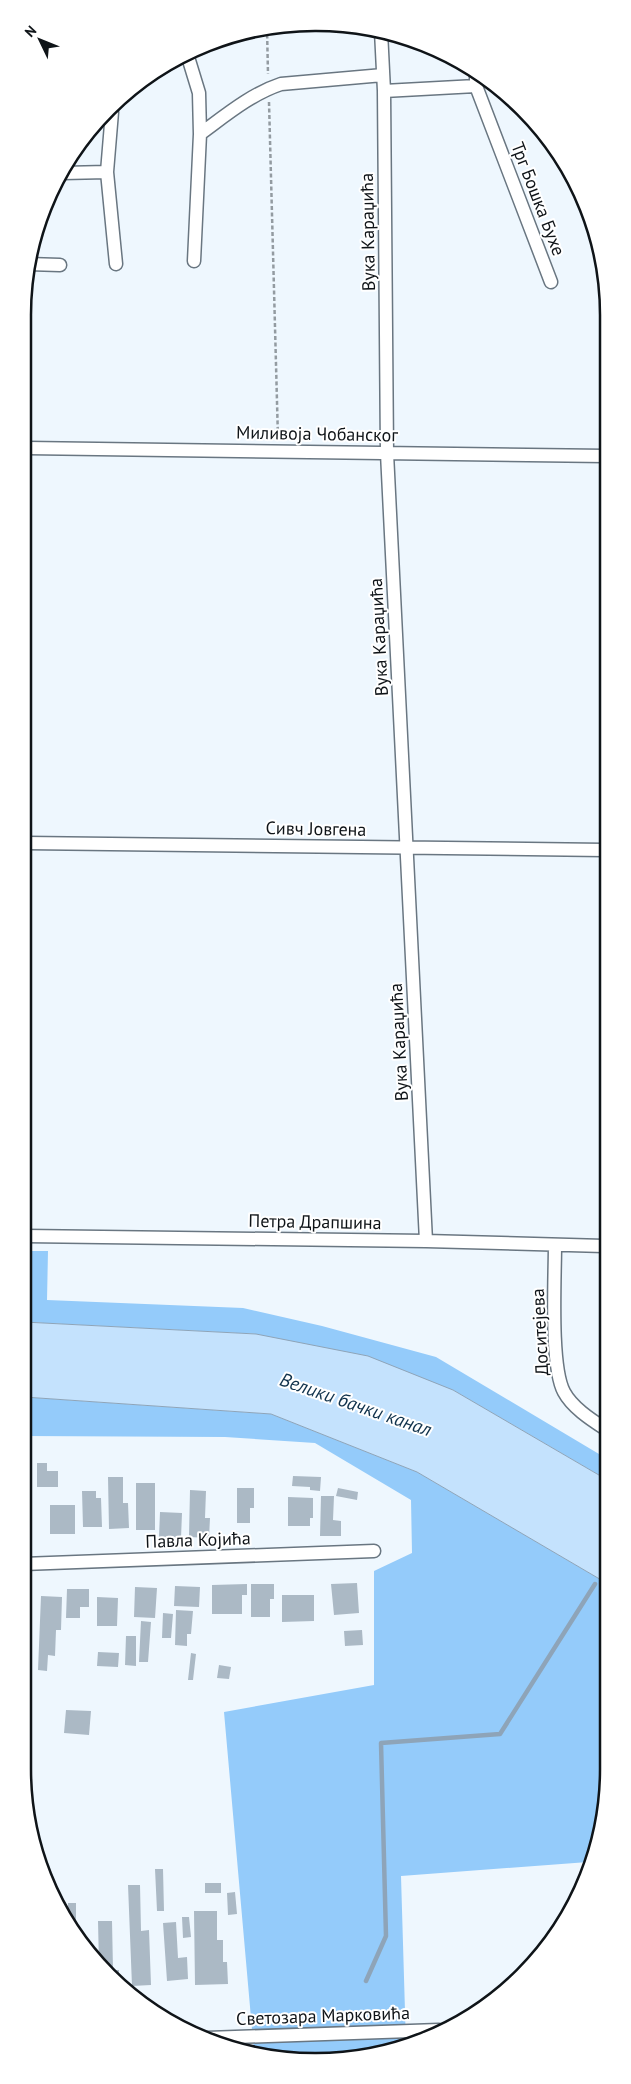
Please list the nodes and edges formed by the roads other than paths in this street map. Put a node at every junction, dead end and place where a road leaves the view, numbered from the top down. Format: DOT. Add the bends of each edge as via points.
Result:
graph roads {
  1 [pos="381,39"];
  2 [pos="189,61"];
  3 [pos="383,75"];
  4 [pos="476,81"];
  5 [pos="476,86"];
  6 [pos="384,90"];
  7 [pos="111,119"];
  8 [pos="200,134"];
  9 [pos="107,172"];
  10 [pos="69,173"];
  11 [pos="194,261"];
  12 [pos="36,264"];
  13 [pos="116,264"];
  14 [pos="60,265"];
  15 [pos="551,282"];
  16 [pos="31,448"];
  17 [pos="388,453"];
  18 [pos="600,456"];
  19 [pos="31,843"];
  20 [pos="407,847"];
  21 [pos="600,850"];
  22 [pos="31,1236"];
  23 [pos="426,1241"];
  24 [pos="555,1245"];
  25 [pos="600,1246"];
  26 [pos="600,1425"];
  27 [pos="374,1551"];
  28 [pos="31,1564"];
  29 [pos="425,2030"];
  30 [pos="223,2037"];
  1 -- 3 [label="street, Вука Караџића"];
  2 -- 8 [label="street" via="199,93"];
  3 -- 6 [label="street, Вука Караџића"];
  3 -- 8 [label="street" via="281,84 249,99"];
  4 -- 5 [label="street, Трг Бошка Бухе"];
  5 -- 6 [label="street"];
  5 -- 15 [label="street, Трг Бошка Бухе"];
  6 -- 17 [label="street, Вука Караџића"];
  7 -- 9 [label="street"];
  8 -- 11 [label="street"];
  9 -- 10 [label="street"];
  9 -- 13 [label="street"];
  12 -- 14 [label="street"];
  16 -- 17 [label="street, Миливоја Чобанског"];
  17 -- 18 [label="street, Миливоја Чобанског"];
  17 -- 20 [label="street, Вука Караџића"];
  19 -- 20 [label="street, Сивч Јовгена"];
  20 -- 21 [label="street, Сивч Јовгена"];
  20 -- 23 [label="street, Вука Караџића"];
  22 -- 23 [label="street, Петра Драпшина"];
  23 -- 24 [label="street, Петра Драпшина"];
  24 -- 25 [label="street, Петра Драпшина"];
  24 -- 26 [label="street, Доситејева" via="558,1377 570,1401"];
  27 -- 28 [label="street, Павла Којића"];
  29 -- 30 [label="street, Светозара Марковића"];
}
